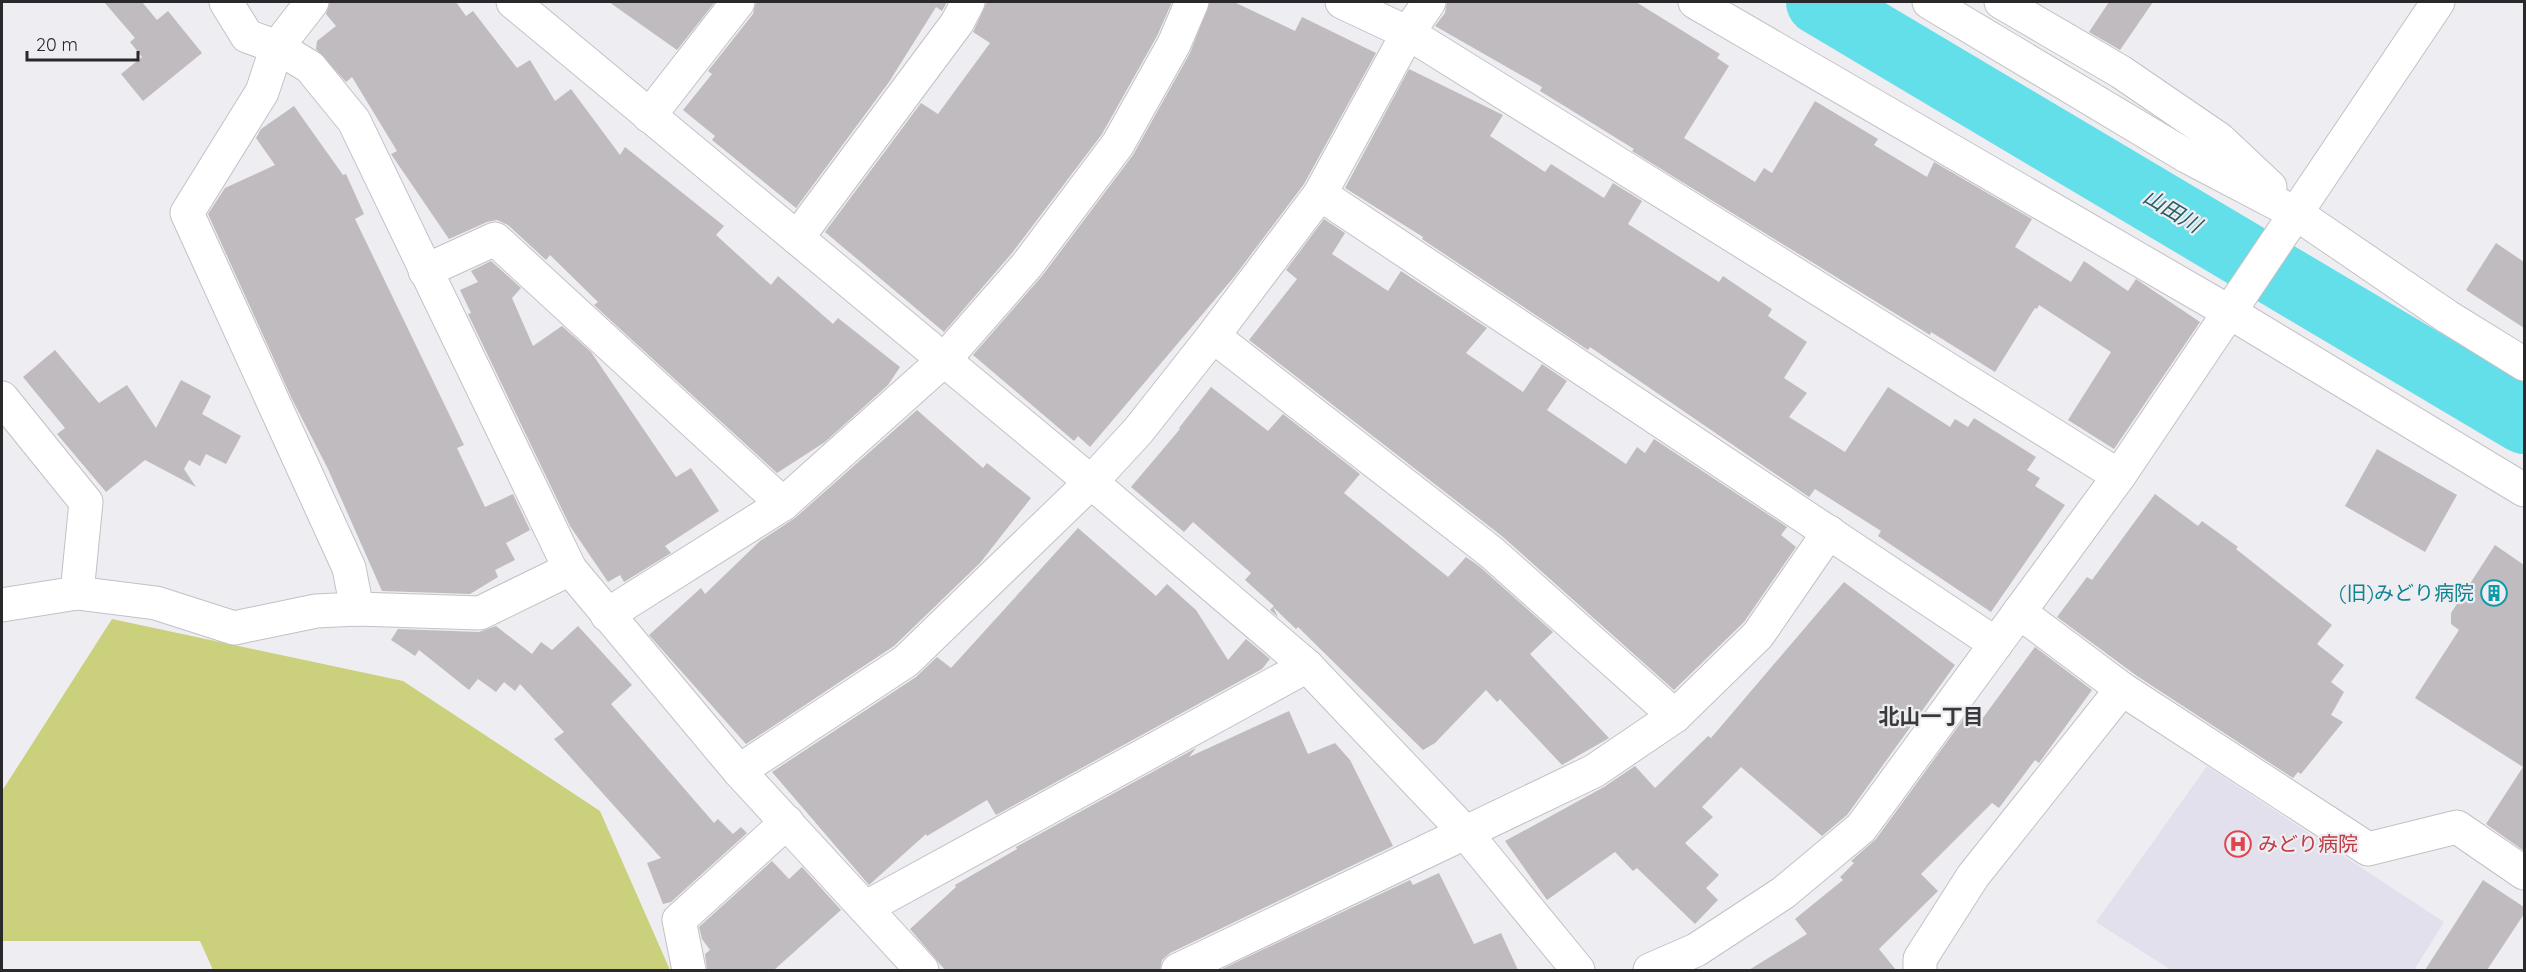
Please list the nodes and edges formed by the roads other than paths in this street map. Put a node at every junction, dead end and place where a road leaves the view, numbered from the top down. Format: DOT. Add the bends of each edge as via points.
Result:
graph roads {
  1 [pos="226,2"];
  2 [pos="312,2"];
  3 [pos="513,2"];
  4 [pos="738,2"];
  5 [pos="968,2"];
  6 [pos="1192,2"];
  7 [pos="1342,2"];
  8 [pos="1429,2"];
  9 [pos="1695,2"];
  10 [pos="1929,2"];
  11 [pos="2001,2"];
  12 [pos="2438,2"];
  13 [pos="1408,33"];
  14 [pos="277,47"];
  15 [pos="649,116"];
  16 [pos="1320,194"];
  17 [pos="2294,219"];
  18 [pos="797,238"];
  19 [pos="425,271"];
  20 [pos="2234,308"];
  21 [pos="1213,336"];
  22 [pos="944,360"];
  23 [pos="2524,364"];
  24 [pos="2,398"];
  25 [pos="2119,476"];
  26 [pos="1091,482"];
  27 [pos="2524,490"];
  28 [pos="783,504"];
  29 [pos="1829,532"];
  30 [pos="570,569"];
  31 [pos="77,593"];
  32 [pos="2,605"];
  33 [pos="357,609"];
  34 [pos="2019,612"];
  35 [pos="607,615"];
  36 [pos="1996,644"];
  37 [pos="1306,666"];
  38 [pos="2122,689"];
  39 [pos="1675,716"];
  40 [pos="739,771"];
  41 [pos="787,822"];
  42 [pos="1464,831"];
  43 [pos="2524,873"];
  44 [pos="865,908"];
  45 [pos="689,970"];
  46 [pos="922,970"];
  47 [pos="1178,970"];
  48 [pos="1578,970"];
  49 [pos="1650,970"];
  50 [pos="1920,970"];
  1 -- 14 [label="street" via="247,36"];
  2 -- 14 [label="street"];
  3 -- 15 [label="street"];
  4 -- 15 [label="street"];
  5 -- 18 [label="street" via="957,23"];
  6 -- 22 [label="street" via="1174,44 1118,144 1027,265"];
  7 -- 13 [label="street"];
  8 -- 13 [label="street"];
  9 -- 20 [label="street"];
  10 -- 17 [label="street"];
  11 -- 17 [label="street" via="2121,72 2219,139"];
  12 -- 17 [label="street"];
  13 -- 16 [label="street"];
  13 -- 25 [label="street"];
  14 -- 19 [label="street" via="310,67 354,121"];
  14 -- 33 [label="street" via="262,92 187,213 349,568"];
  15 -- 18 [label="street"];
  16 -- 21 [label="street"];
  16 -- 29 [label="street"];
  17 -- 20 [label="street"];
  17 -- 23 [label="street"];
  18 -- 22 [label="street"];
  19 -- 28 [label="street" via="495,239"];
  19 -- 30 [label="street"];
  20 -- 25 [label="street"];
  20 -- 27 [label="street"];
  21 -- 26 [label="street"];
  21 -- 39 [label="street" via="1491,552"];
  22 -- 26 [label="street"];
  22 -- 28 [label="street"];
  24 -- 31 [label="street" via="86,502"];
  25 -- 34 [label="street"];
  26 -- 37 [label="street"];
  26 -- 40 [label="street" via="906,662"];
  28 -- 35 [label="street"];
  29 -- 36 [label="street"];
  29 -- 39 [label="street" via="1758,635"];
  30 -- 33 [label="street" via="480,613"];
  30 -- 35 [label="street"];
  31 -- 32 [label="street"];
  31 -- 33 [label="street" via="156,603 234,628 316,611"];
  34 -- 36 [label="street"];
  34 -- 38 [label="street"];
  35 -- 40 [label="street"];
  36 -- 49 [label="street" via="1861,828 1783,893 1696,950"];
  37 -- 42 [label="street"];
  37 -- 44 [label="street"];
  38 -- 43 [label="street" via="2368,849 2457,827"];
  38 -- 50 [label="street" via="1973,876 1920,959"];
  39 -- 42 [label="street" via="1594,771"];
  40 -- 41 [label="street"];
  41 -- 44 [label="street"];
  41 -- 45 [label="street" via="679,920"];
  42 -- 47 [label="street"];
  42 -- 48 [label="street"];
  44 -- 46 [label="street"];
}
